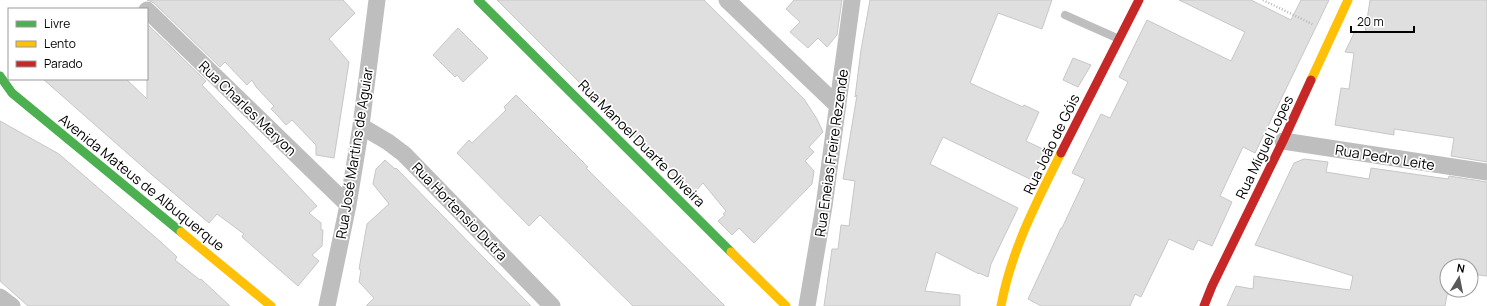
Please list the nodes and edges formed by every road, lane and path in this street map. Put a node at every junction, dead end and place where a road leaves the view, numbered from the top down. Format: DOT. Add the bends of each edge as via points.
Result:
graph roads {
  1 [pos="136,0"];
  2 [pos="377,0"];
  3 [pos="478,0"];
  4 [pos="727,0"];
  5 [pos="852,0"];
  6 [pos="1139,0"];
  7 [pos="1263,0"];
  8 [pos="1348,0"];
  9 [pos="144,8"];
  10 [pos="148,12"];
  11 [pos="1065,16"];
  12 [pos="1332,34"];
  13 [pos="1119,39"];
  14 [pos="0,76"];
  15 [pos="6,92"];
  16 [pos="838,106"];
  17 [pos="361,126"];
  18 [pos="1283,141"];
  19 [pos="1487,172"];
  20 [pos="348,205"];
  21 [pos="0,297"];
  22 [pos="12,306"];
  23 [pos="271,306"];
  24 [pos="327,306"];
  25 [pos="552,306"];
  26 [pos="786,306"];
  27 [pos="808,306"];
  28 [pos="1001,306"];
  29 [pos="1204,306"];
  1 -- 9 [label="street, Rua Charles Meryon"];
  2 -- 17 [label="street, Rua José Martins de Aguiar"];
  3 -- 26 [label="street, Rua Manoel Duarte Oliveira"];
  4 -- 16 [label="street"];
  5 -- 16 [label="street, Rua Eneias Freire Rezende"];
  6 -- 13 [label="street, Rua João de Góis"];
  7 -- 12 [label="path"];
  8 -- 12 [label="street, Rua Miguel Lopes"];
  10 -- 20 [label="street, Rua Charles Meryon"];
  11 -- 13 [label="lane"];
  12 -- 18 [label="street, Rua Miguel Lopes"];
  13 -- 28 [label="street, Rua João de Góis" via="1017,246"];
  14 -- 15 [label="street, Avenida Mateus de Albuquerque"];
  15 -- 23 [label="street, Avenida Mateus de Albuquerque"];
  16 -- 27 [label="street, Rua Eneias Freire Rezende"];
  17 -- 20 [label="street, Rua José Martins de Aguiar"];
  17 -- 25 [label="street, Rua Hortensio Dutra" via="404,154"];
  18 -- 19 [label="street, Rua Pedro Leite"];
  18 -- 29 [label="street, Rua Miguel Lopes"];
  20 -- 24 [label="street, Rua José Martins de Aguiar"];
  21 -- 22 [label="street"];
}
